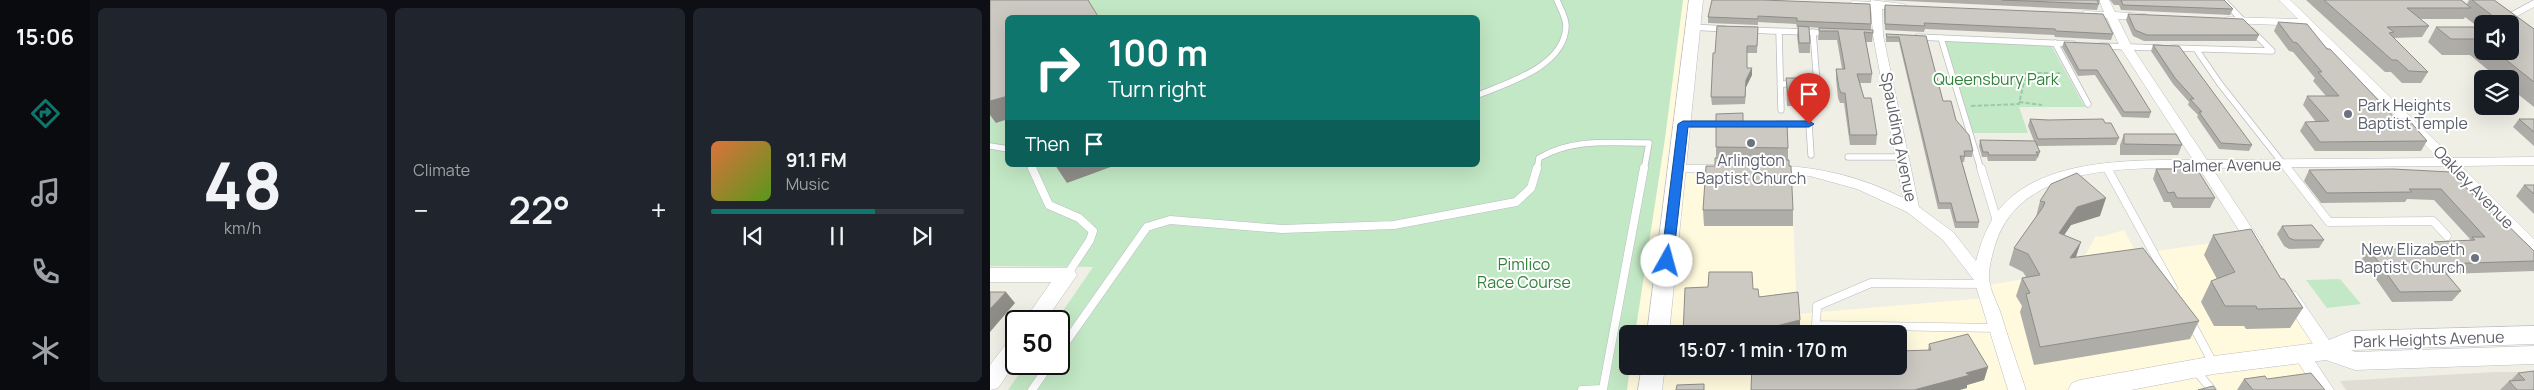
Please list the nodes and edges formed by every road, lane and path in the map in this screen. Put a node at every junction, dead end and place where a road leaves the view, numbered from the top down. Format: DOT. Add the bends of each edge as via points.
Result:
graph roads {
  1 [pos="1557,0"];
  2 [pos="1696,0"];
  3 [pos="2104,0"];
  4 [pos="2223,0"];
  5 [pos="2284,0"];
  6 [pos="1876,3"];
  7 [pos="2534,3"];
  8 [pos="1839,4"];
  9 [pos="1915,7"];
  10 [pos="2494,9"];
  11 [pos="2071,14"];
  12 [pos="2110,15"];
  13 [pos="2158,17"];
  14 [pos="2214,20"];
  15 [pos="2243,21"];
  16 [pos="2309,24"];
  17 [pos="1693,27"];
  18 [pos="1731,29"];
  19 [pos="1741,29"];
  20 [pos="1779,31"];
  21 [pos="1813,32"];
  22 [pos="1832,33"];
  23 [pos="1914,37"];
  24 [pos="1941,38"];
  25 [pos="2055,43"];
  26 [pos="2082,45"];
  27 [pos="2090,45"];
  28 [pos="2126,47"];
  29 [pos="2196,49"];
  30 [pos="2071,73"];
  31 [pos="1780,84"];
  32 [pos="1480,94"];
  33 [pos="2019,102"];
  34 [pos="2088,104"];
  35 [pos="2042,105"];
  36 [pos="1962,106"];
  37 [pos="1781,110"];
  38 [pos="1683,124"];
  39 [pos="1731,124"];
  40 [pos="1770,124"];
  41 [pos="990,146"];
  42 [pos="1005,148"];
  43 [pos="1811,155"];
  44 [pos="1848,157"];
  45 [pos="1902,157"];
  46 [pos="2534,161"];
  47 [pos="2450,162"];
  48 [pos="2283,164"];
  49 [pos="2202,165"];
  50 [pos="1031,167"];
  51 [pos="1760,168"];
  52 [pos="2107,168"];
  53 [pos="1678,169"];
  54 [pos="1742,169"];
  55 [pos="1912,209"];
  56 [pos="1997,221"];
  57 [pos="2447,236"];
  58 [pos="2534,248"];
  59 [pos="2262,254"];
  60 [pos="990,275"];
  61 [pos="1067,275"];
  62 [pos="1982,281"];
  63 [pos="2284,287"];
  64 [pos="2177,296"];
  65 [pos="1042,310"];
  66 [pos="2186,314"];
  67 [pos="1659,325"];
  68 [pos="1997,328"];
  69 [pos="2534,335"];
  70 [pos="1070,336"];
  71 [pos="2327,351"];
  72 [pos="2300,353"];
  73 [pos="2534,356"];
  74 [pos="1005,361"];
  75 [pos="2204,367"];
  76 [pos="1042,375"];
  77 [pos="1652,375"];
  78 [pos="990,382"];
  79 [pos="1032,390"];
  80 [pos="1582,390"];
  81 [pos="1650,390"];
  82 [pos="2018,390"];
  83 [pos="2084,390"];
  84 [pos="2212,390"];
  85 [pos="2325,390"];
  1 -- 32 [label="lane" via="1566,25 1562,45 1544,62 1517,79"];
  2 -- 17 [label="main road"];
  3 -- 12 [label="street"];
  4 -- 15 [label="lane"];
  5 -- 16 [label="street, Oakley Avenue"];
  6 -- 8 [label="street"];
  6 -- 9 [label="street"];
  6 -- 45 [label="street, Spaulding Avenue" via="1878,35"];
  7 -- 10 [label="street" via="2510,21"];
  11 -- 12 [label="street"];
  12 -- 13 [label="street"];
  12 -- 28 [label="street"];
  14 -- 15 [label="street"];
  15 -- 16 [label="street"];
  15 -- 29 [label="lane" via="2272,51"];
  16 -- 47 [label="street, Oakley Avenue"];
  17 -- 18 [label="lane"];
  17 -- 38 [label="main road"];
  19 -- 20 [label="lane"];
  20 -- 21 [label="lane"];
  20 -- 31 [label="lane"];
  21 -- 22 [label="lane"];
  21 -- 31 [label="lane" via="1817,84"];
  23 -- 24 [label="lane"];
  24 -- 25 [label="lane"];
  24 -- 36 [label="lane"];
  25 -- 26 [label="lane"];
  25 -- 30 [label="lane"];
  27 -- 28 [label="lane"];
  28 -- 29 [label="lane"];
  28 -- 49 [label="street"];
  29 -- 48 [label="lane"];
  30 -- 33 [label="path" via="2026,73"];
  30 -- 34 [label="lane"];
  31 -- 37 [label="lane"];
  33 -- 35 [label="path"];
  33 -- 36 [label="path"];
  36 -- 56 [label="lane"];
  38 -- 39 [label="lane"];
  38 -- 53 [label="main road"];
  40 -- 43 [label="lane" via="1809,124"];
  41 -- 42 [label="lane"];
  44 -- 45 [label="lane"];
  45 -- 55 [label="street, Spaulding Avenue"];
  46 -- 47 [label="street, Palmer Avenue"];
  47 -- 48 [label="street, Palmer Avenue"];
  47 -- 58 [label="street, Oakley Avenue"];
  48 -- 49 [label="street, Palmer Avenue"];
  48 -- 57 [label="lane" via="2329,222 2433,221"];
  49 -- 52 [label="street, Palmer Avenue"];
  49 -- 59 [label="street"];
  50 -- 61 [label="lane" via="1049,205 1080,218 1089,224 1092,231 1090,240"];
  51 -- 55 [label="street" via="1795,169 1835,176 1884,194"];
  52 -- 56 [label="street, Palmer Avenue" via="2066,175 2044,183 2014,203"];
  52 -- 64 [label="lane"];
  53 -- 54 [label="street"];
  53 -- 67 [label="main road"];
  55 -- 62 [label="street, Spaulding Avenue" via="1948,236"];
  56 -- 62 [label="street, Palmer Avenue" via="1984,251"];
  60 -- 61 [label="street"];
  61 -- 65 [label="street"];
  62 -- 68 [label="street, Spaulding Avenue"];
  62 -- 68 [label="lane" via="1871,282 1817,306 1816,326"];
  63 -- 71 [label="street"];
  66 -- 75 [label="lane"];
  68 -- 82 [label="street, Spaulding Avenue"];
  69 -- 71 [label="main road, Park Heights Avenue" via="2351,340"];
  70 -- 80 [label="lane" via="1147,227 1158,222 1170,220 1310,229 1394,226 1516,202 1536,181 1539,158 1560,148 1582,144 1649,143 1603,388"];
  71 -- 72 [label="main road, Park Heights Avenue"];
  71 -- 73 [label="main road, Park Heights Avenue" via="2355,361"];
  72 -- 75 [label="main road, Park Heights Avenue"];
  72 -- 85 [label="street"];
  74 -- 78 [label="street"];
  75 -- 83 [label="main road, Park Heights Avenue"];
  75 -- 84 [label="lane"];
  76 -- 79 [label="lane"];
  77 -- 81 [label="main road"];
}
